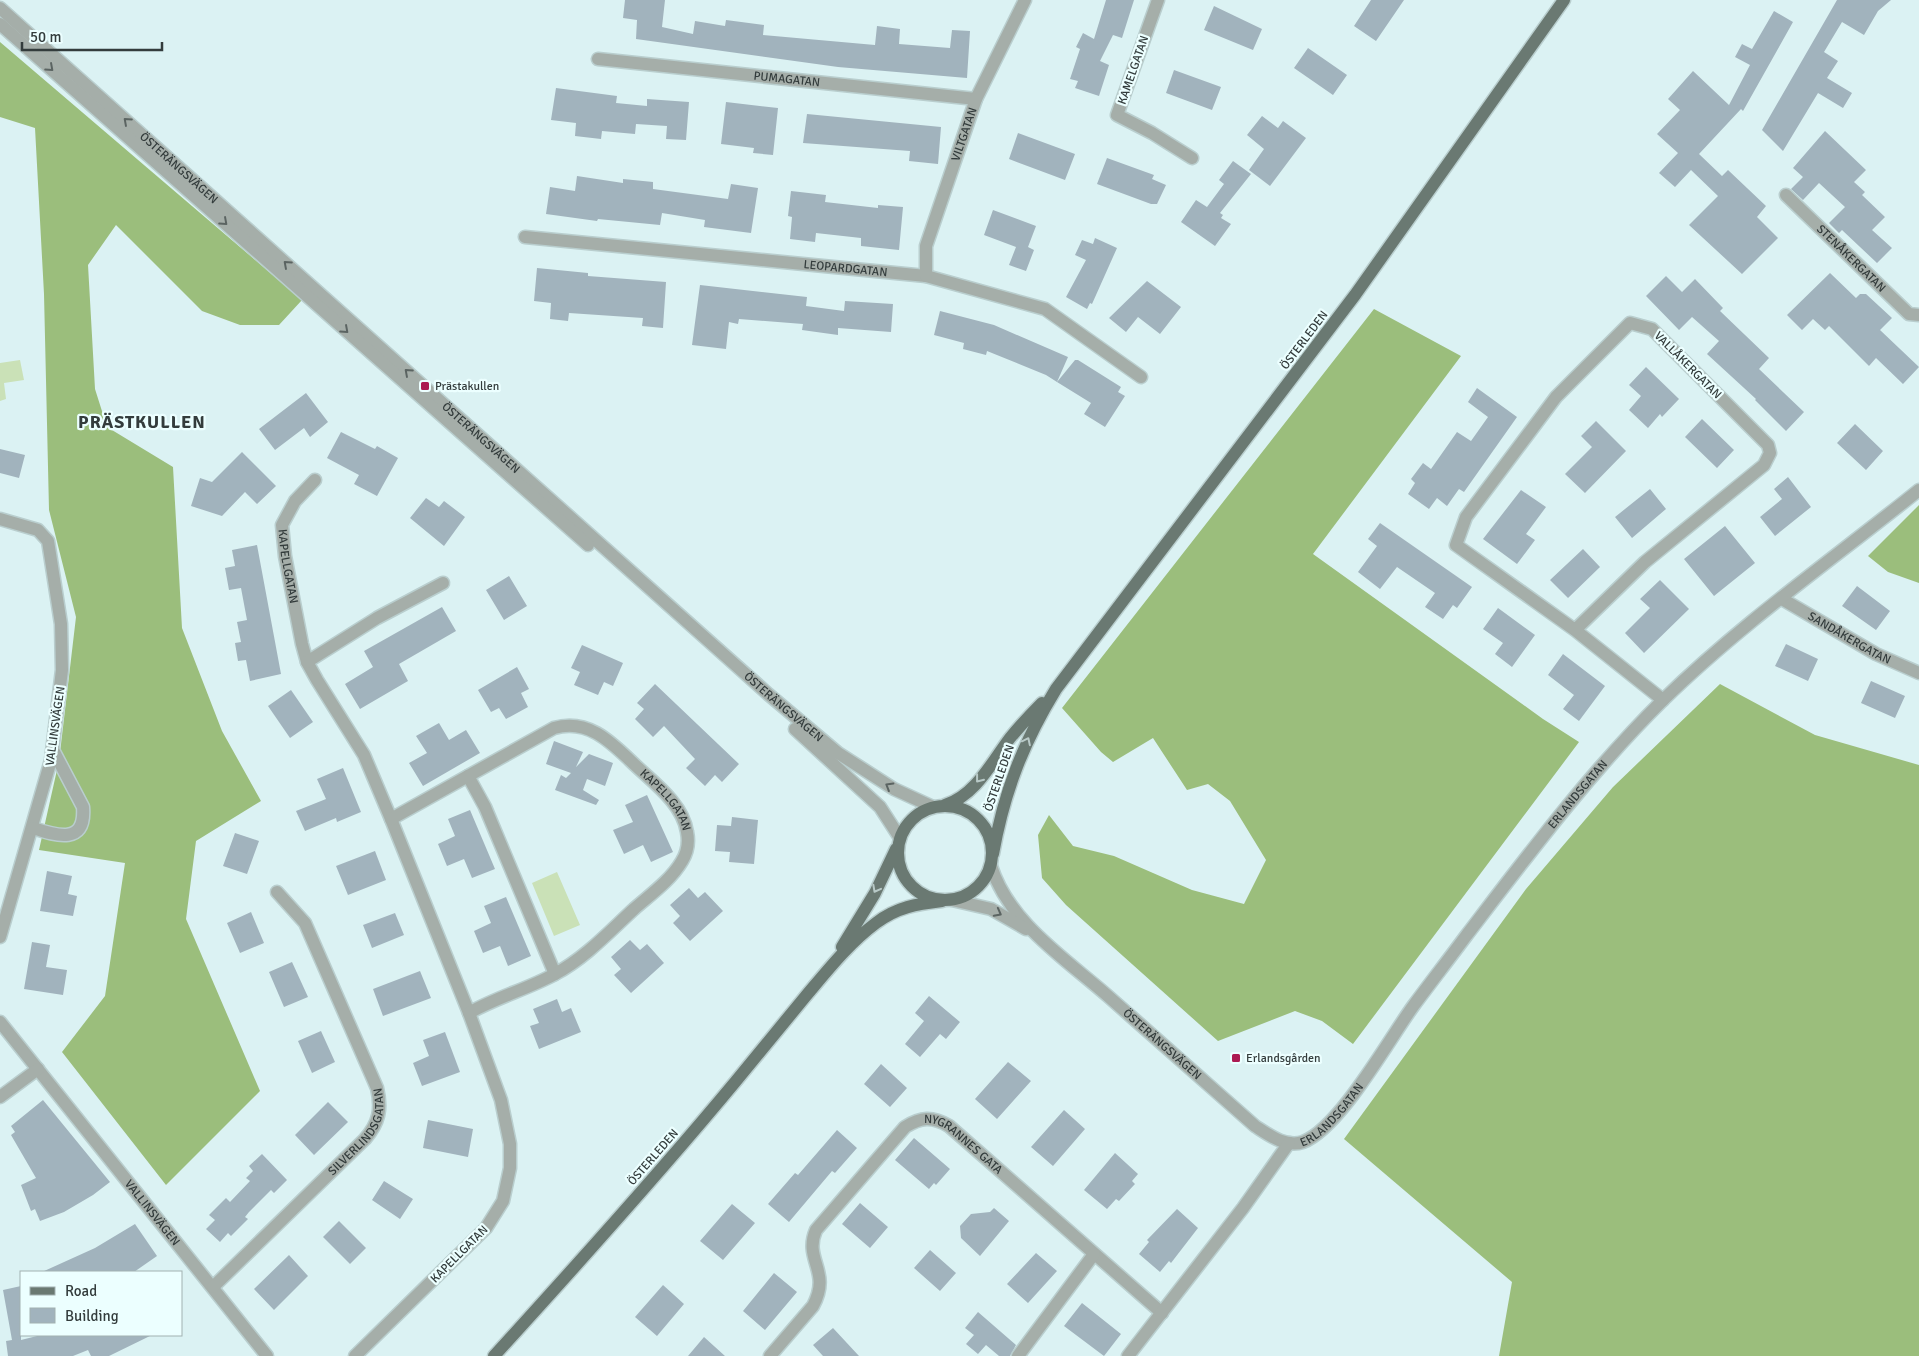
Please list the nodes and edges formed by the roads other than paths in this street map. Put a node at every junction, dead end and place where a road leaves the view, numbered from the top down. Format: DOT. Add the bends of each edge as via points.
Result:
graph roads {
  1 [pos="1025,0"];
  2 [pos="1158,0"];
  3 [pos="1564,0"];
  4 [pos="0,8"];
  5 [pos="0,24"];
  6 [pos="598,59"];
  7 [pos="976,99"];
  8 [pos="1192,158"];
  9 [pos="1786,195"];
  10 [pos="525,237"];
  11 [pos="926,276"];
  12 [pos="1919,315"];
  13 [pos="1141,377"];
  14 [pos="315,480"];
  15 [pos="1919,490"];
  16 [pos="0,519"];
  17 [pos="442,583"];
  18 [pos="1782,599"];
  19 [pos="1575,630"];
  20 [pos="307,662"];
  21 [pos="1919,673"];
  22 [pos="1056,689"];
  23 [pos="1663,700"];
  24 [pos="53,750"];
  25 [pos="468,776"];
  26 [pos="938,806"];
  27 [pos="391,819"];
  28 [pos="33,828"];
  29 [pos="899,842"];
  30 [pos="992,860"];
  31 [pos="277,892"];
  32 [pos="947,901"];
  33 [pos="0,936"];
  34 [pos="1041,938"];
  35 [pos="827,970"];
  36 [pos="556,974"];
  37 [pos="469,1013"];
  38 [pos="0,1022"];
  39 [pos="38,1068"];
  40 [pos="0,1097"];
  41 [pos="1289,1143"];
  42 [pos="1094,1254"];
  43 [pos="212,1287"];
  44 [pos="1162,1313"];
  45 [pos="267,1356"];
  46 [pos="355,1356"];
  47 [pos="494,1356"];
  48 [pos="770,1356"];
  49 [pos="1018,1356"];
  50 [pos="1128,1356"];
  1 -- 7 [label="street, VILTGATAN"];
  2 -- 8 [label="street, KAMELGATAN" via="1117,115"];
  3 -- 22 [label="main road, ÖSTERLEDEN" via="1355,295"];
  26 -- 4 [label="street, ÖSTERÄNGSVÄGEN, one-way" via="894,790 838,754"];
  5 -- 29 [label="street, ÖSTERÄNGSVÄGEN, one-way" via="831,760 880,806"];
  6 -- 7 [label="street, PUMAGATAN"];
  7 -- 11 [label="street, VILTGATAN" via="926,246"];
  9 -- 12 [label="street, STENÅKERGATAN" via="1909,314"];
  10 -- 11 [label="street, LEOPARDGATAN"];
  11 -- 13 [label="street, LEOPARDGATAN" via="1045,309"];
  14 -- 20 [label="street, KAPELLGATAN" via="294,501 282,525 284,556"];
  15 -- 18 [label="street, ERLANDSGATAN"];
  16 -- 24 [label="street, VALLINSVÄGEN" via="38,530 48,541 61,624 62,670"];
  17 -- 20 [label="street" via="377,618"];
  18 -- 21 [label="street, SANDÅKERGATAN" via="1876,654"];
  18 -- 23 [label="street, ERLANDSGATAN"];
  19 -- 19 [label="street, VALLÅKERGATAN" via="1456,545 1466,517 1556,397 1630,323 1652,329 1768,445 1770,453 1764,465 1645,562"];
  19 -- 23 [label="street, VALLÅKERGATAN"];
  20 -- 27 [label="street, KAPELLGATAN" via="355,738"];
  22 -- 26 [label="main road, ÖSTERLEDEN, one-way" via="1012,736 974,786 954,802"];
  30 -- 22 [label="main road, ÖSTERLEDEN, one-way" via="998,823 1016,766"];
  23 -- 41 [label="street, ERLANDSGATAN" via="1607,759 1533,848 1414,1005 1338,1115 1317,1135"];
  24 -- 28 [label="street, VALLINSVÄGEN"];
  24 -- 28 [label="street" via="83,806 83,815 80,826 69,836"];
  25 -- 27 [label="street, KAPELLGATAN"];
  25 -- 36 [label="street" via="485,807"];
  25 -- 36 [label="street, KAPELLGATAN" via="554,728 563,725 584,727 605,737 618,749 662,792 682,818 688,842 682,862 658,888"];
  26 -- 29 [label="main road, ÖSTERLEDEN" via="910,821"];
  26 -- 30 [label="main road, ÖSTERLEDEN" via="960,808 981,822 990,838"];
  27 -- 37 [label="street, KAPELLGATAN"];
  28 -- 33 [label="street, VALLINSVÄGEN"];
  29 -- 32 [label="main road" via="899,866 911,886 925,896"];
  29 -- 35 [label="main road, ÖSTERLEDEN, one-way" via="875,893"];
  30 -- 32 [label="main road, ÖSTERLEDEN" via="979,886 966,896"];
  30 -- 34 [label="street, ÖSTERÄNGSVÄGEN" via="997,885 1006,900"];
  31 -- 43 [label="street, SILVERLINDSGATAN" via="305,924 377,1088 380,1108 378,1120 365,1139"];
  32 -- 34 [label="street, ÖSTERÄNGSVÄGEN, one-way" via="991,909"];
  32 -- 35 [label="main road, ÖSTERLEDEN" via="909,905 887,915"];
  34 -- 41 [label="street, ÖSTERÄNGSVÄGEN" via="1255,1126 1275,1139"];
  35 -- 47 [label="main road, ÖSTERLEDEN" via="691,1134"];
  36 -- 37 [label="street, KAPELLGATAN"];
  37 -- 46 [label="street, KAPELLGATAN" via="506,1121 510,1168 503,1201 473,1242"];
  38 -- 39 [label="street, VALLINSVÄGEN"];
  39 -- 40 [label="street"];
  39 -- 43 [label="street, VALLINSVÄGEN"];
  41 -- 44 [label="street"];
  42 -- 44 [label="street, NYGRANNES GATA"];
  42 -- 48 [label="street, NYGRANNES GATA" via="949,1126 929,1118 918,1119 905,1127 816,1230 812,1248 821,1277 818,1298"];
  42 -- 49 [label="street"];
  43 -- 45 [label="street, VALLINSVÄGEN"];
  44 -- 50 [label="street"];
}
